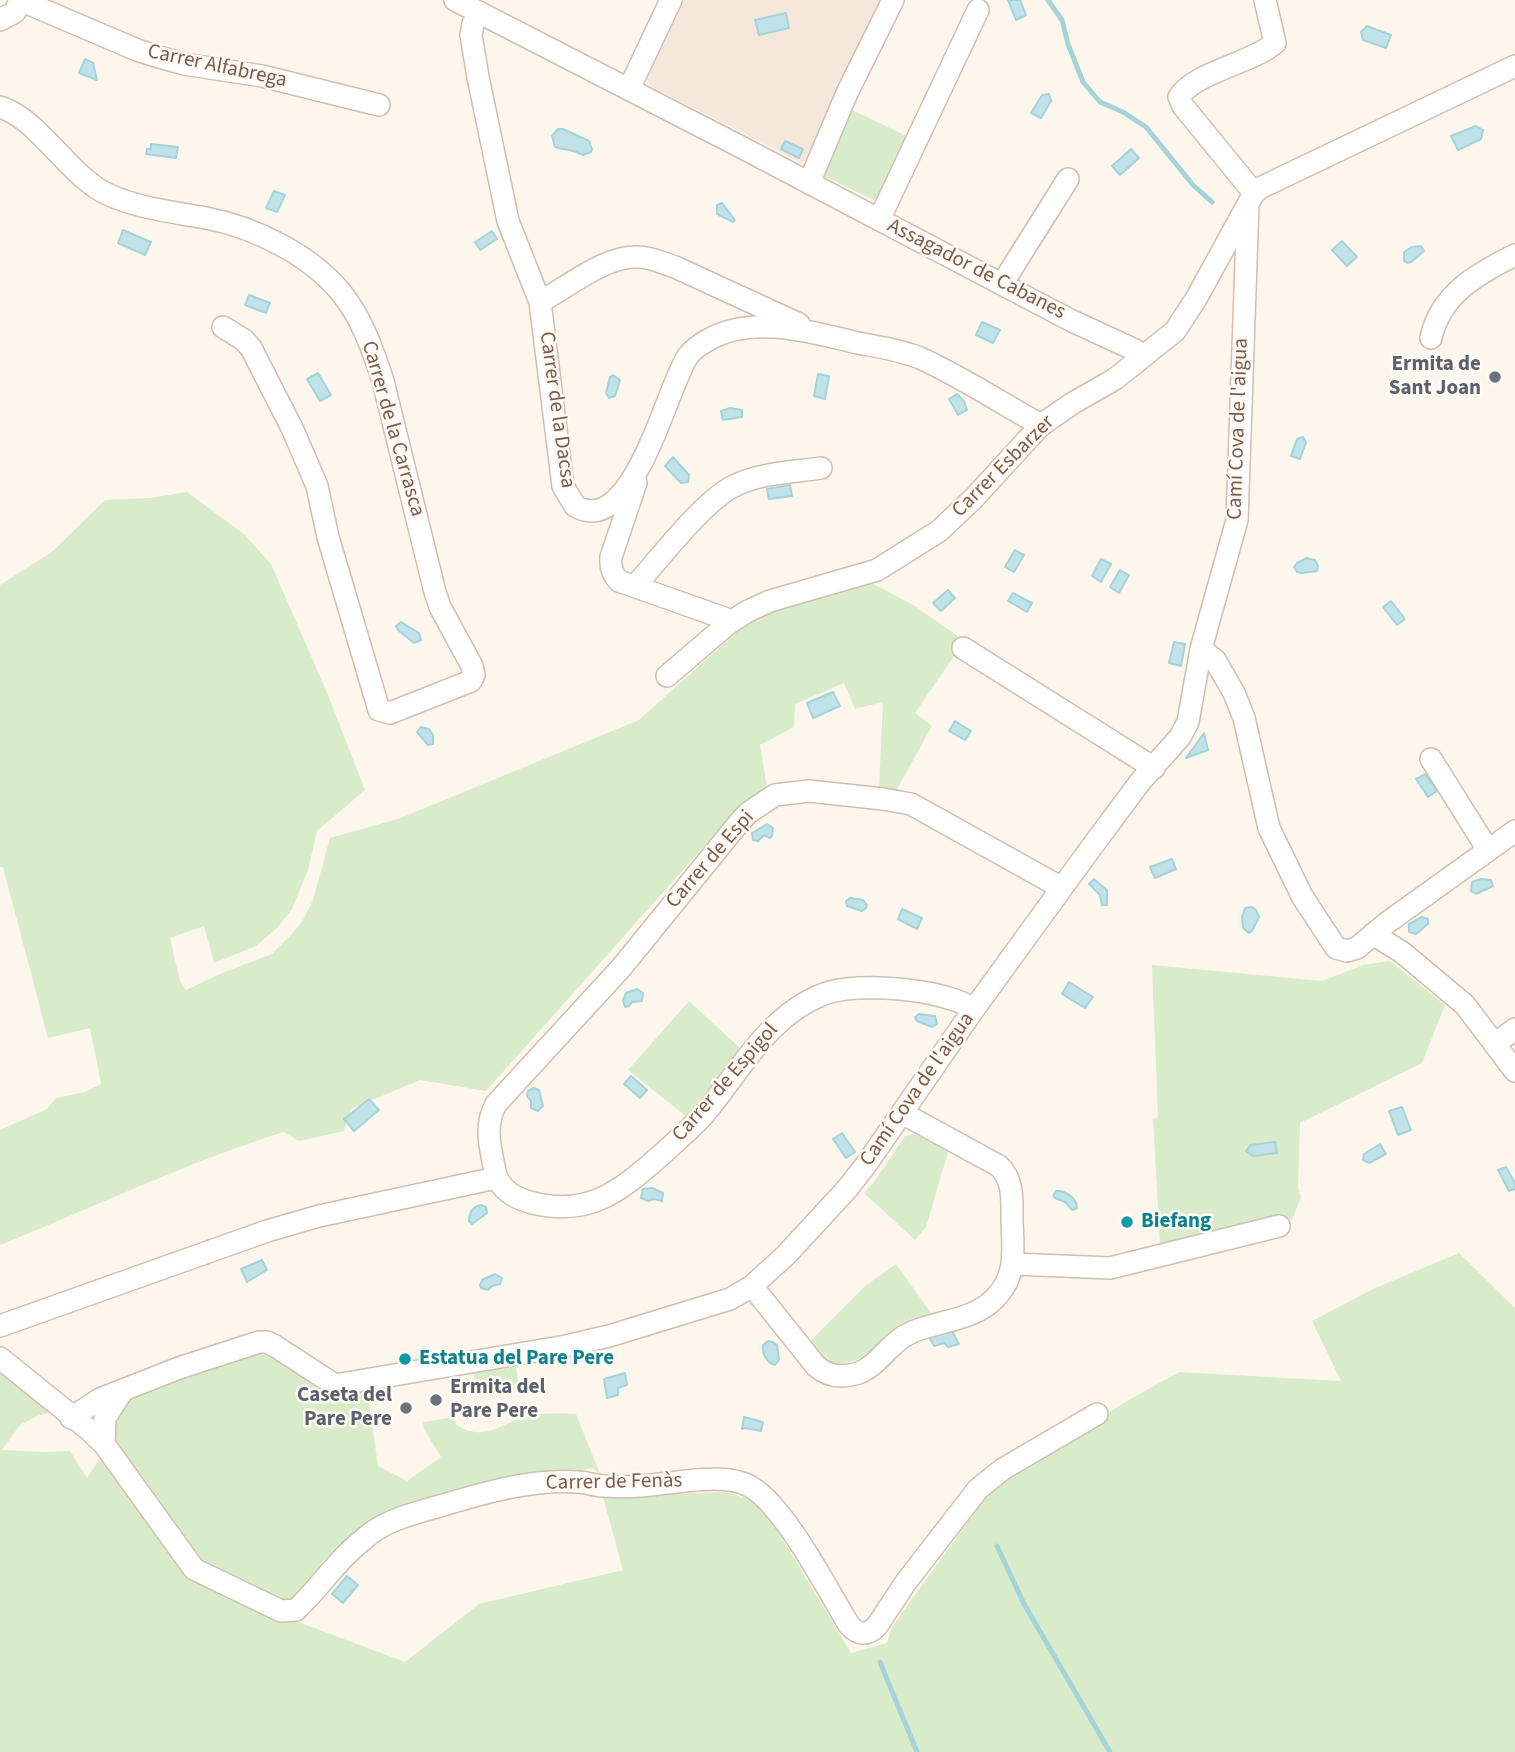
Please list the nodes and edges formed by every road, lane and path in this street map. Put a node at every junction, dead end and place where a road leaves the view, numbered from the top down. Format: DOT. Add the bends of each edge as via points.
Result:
graph roads {
  1 [pos="20,0"];
  2 [pos="455,0"];
  3 [pos="671,0"];
  4 [pos="893,0"];
  5 [pos="1265,0"];
  6 [pos="978,10"];
  7 [pos="479,12"];
  8 [pos="0,20"];
  9 [pos="1515,66"];
  10 [pos="629,89"];
  11 [pos="379,105"];
  12 [pos="0,107"];
  13 [pos="1068,179"];
  14 [pos="809,183"];
  15 [pos="1251,199"];
  16 [pos="879,220"];
  17 [pos="1515,255"];
  18 [pos="1002,284"];
  19 [pos="540,302"];
  20 [pos="223,327"];
  21 [pos="819,333"];
  22 [pos="1432,338"];
  23 [pos="1142,357"];
  24 [pos="1041,425"];
  25 [pos="821,468"];
  26 [pos="633,478"];
  27 [pos="636,585"];
  28 [pos="729,623"];
  29 [pos="963,648"];
  30 [pos="1201,649"];
  31 [pos="667,676"];
  32 [pos="1431,759"];
  33 [pos="1154,768"];
  34 [pos="1515,831"];
  35 [pos="1488,850"];
  36 [pos="1062,888"];
  37 [pos="1373,934"];
  38 [pos="974,1009"];
  39 [pos="1515,1029"];
  40 [pos="1496,1043"];
  41 [pos="1515,1071"];
  42 [pos="902,1113"];
  43 [pos="496,1178"];
  44 [pos="1279,1226"];
  45 [pos="1013,1264"];
  46 [pos="752,1286"];
  47 [pos="0,1326"];
  48 [pos="0,1358"];
  49 [pos="123,1390"];
  50 [pos="1097,1414"];
  51 [pos="71,1418"];
  52 [pos="104,1444"];
  1 -- 8 [label="street" via="15,12"];
  1 -- 11 [label="street, Carrer Alfabrega" via="159,57"];
  2 -- 7 [label="street, Assagador de Cabanes"];
  3 -- 10 [label="street"];
  4 -- 14 [label="street"];
  5 -- 15 [label="street" via="1275,43 1203,79 1179,97"];
  6 -- 16 [label="street"];
  7 -- 10 [label="street, Assagador de Cabanes"];
  7 -- 19 [label="street, Carrer de la Dacsa" via="471,35 502,199"];
  9 -- 15 [label="street" via="1269,183"];
  10 -- 14 [label="street, Assagador de Cabanes"];
  12 -- 20 [label="street, Carrer de la Carrasca" via="20,117 105,194 255,231 314,264 331,279 354,311 374,353 435,592 472,666 474,675 466,684 390,713 379,710 313,475 251,348"];
  13 -- 18 [label="street"];
  14 -- 16 [label="street, Assagador de Cabanes"];
  15 -- 23 [label="street, Carrer Esbarzer" via="1184,320"];
  15 -- 30 [label="street, Camí Cova de l'aigua" via="1237,520"];
  16 -- 18 [label="street, Assagador de Cabanes"];
  17 -- 22 [label="street" via="1460,288 1436,322"];
  18 -- 23 [label="street, Assagador de Cabanes"];
  19 -- 21 [label="street, Carrer de la Dacsa" via="615,259 638,257 675,267"];
  19 -- 26 [label="street, Carrer de la Dacsa" via="566,493 575,506 594,512 612,503"];
  21 -- 24 [label="street, Carrer de la Dacsa" via="920,359"];
  21 -- 26 [label="street, Carrer de la Dacsa" via="749,327 711,338 694,349"];
  23 -- 24 [label="street, Carrer Esbarzer"];
  24 -- 28 [label="street, Carrer Esbarzer" via="951,520 912,550 867,574 763,603"];
  25 -- 27 [label="street" via="753,479 727,489"];
  26 -- 27 [label="street" via="636,484 610,565 619,581"];
  27 -- 28 [label="street"];
  28 -- 31 [label="street, Carrer Esbarzer"];
  29 -- 33 [label="street"];
  30 -- 33 [label="street, Camí Cova de l'aigua" via="1188,722"];
  30 -- 37 [label="street" via="1215,660 1237,699 1265,820 1308,907 1336,948 1357,948"];
  32 -- 35 [label="street"];
  33 -- 36 [label="street, Camí Cova de l'aigua"];
  34 -- 35 [label="street"];
  35 -- 37 [label="street"];
  36 -- 38 [label="street, Camí Cova de l'aigua"];
  36 -- 43 [label="street, Carrer de Espi" via="911,804 809,791 786,792 765,800 738,824 621,968 496,1104 488,1126"];
  37 -- 40 [label="street" via="1465,1005"];
  38 -- 42 [label="street, Camí Cova de l'aigua"];
  38 -- 43 [label="street, Carrer de Espigol" via="957,1000 867,986 824,994 780,1020 698,1122 610,1196 579,1206 542,1205 516,1196"];
  39 -- 40 [label="street"];
  40 -- 41 [label="street"];
  42 -- 45 [label="street" via="1005,1171 1012,1204"];
  42 -- 46 [label="street, Camí Cova de l'aigua" via="847,1189"];
  43 -- 47 [label="street" via="278,1228"];
  44 -- 45 [label="street" via="1110,1268"];
  45 -- 46 [label="street" via="1007,1283 987,1306 911,1332 863,1371 843,1376 826,1374 816,1366"];
  46 -- 49 [label="street, Camí Cova de l'aigua" via="730,1299 577,1343 342,1385 329,1382 267,1342 259,1342"];
  48 -- 51 [label="street"];
  49 -- 51 [label="street, Camí Cova de l'aigua"];
  49 -- 52 [label="street" via="106,1418"];
  50 -- 52 [label="street, Carrer de Fenàs" via="1003,1469 978,1489 877,1626 864,1634 849,1625 792,1532 764,1497 749,1486 714,1480 640,1486 529,1485 404,1516 353,1548 296,1610 281,1611 194,1569"];
  51 -- 52 [label="street"];
}
